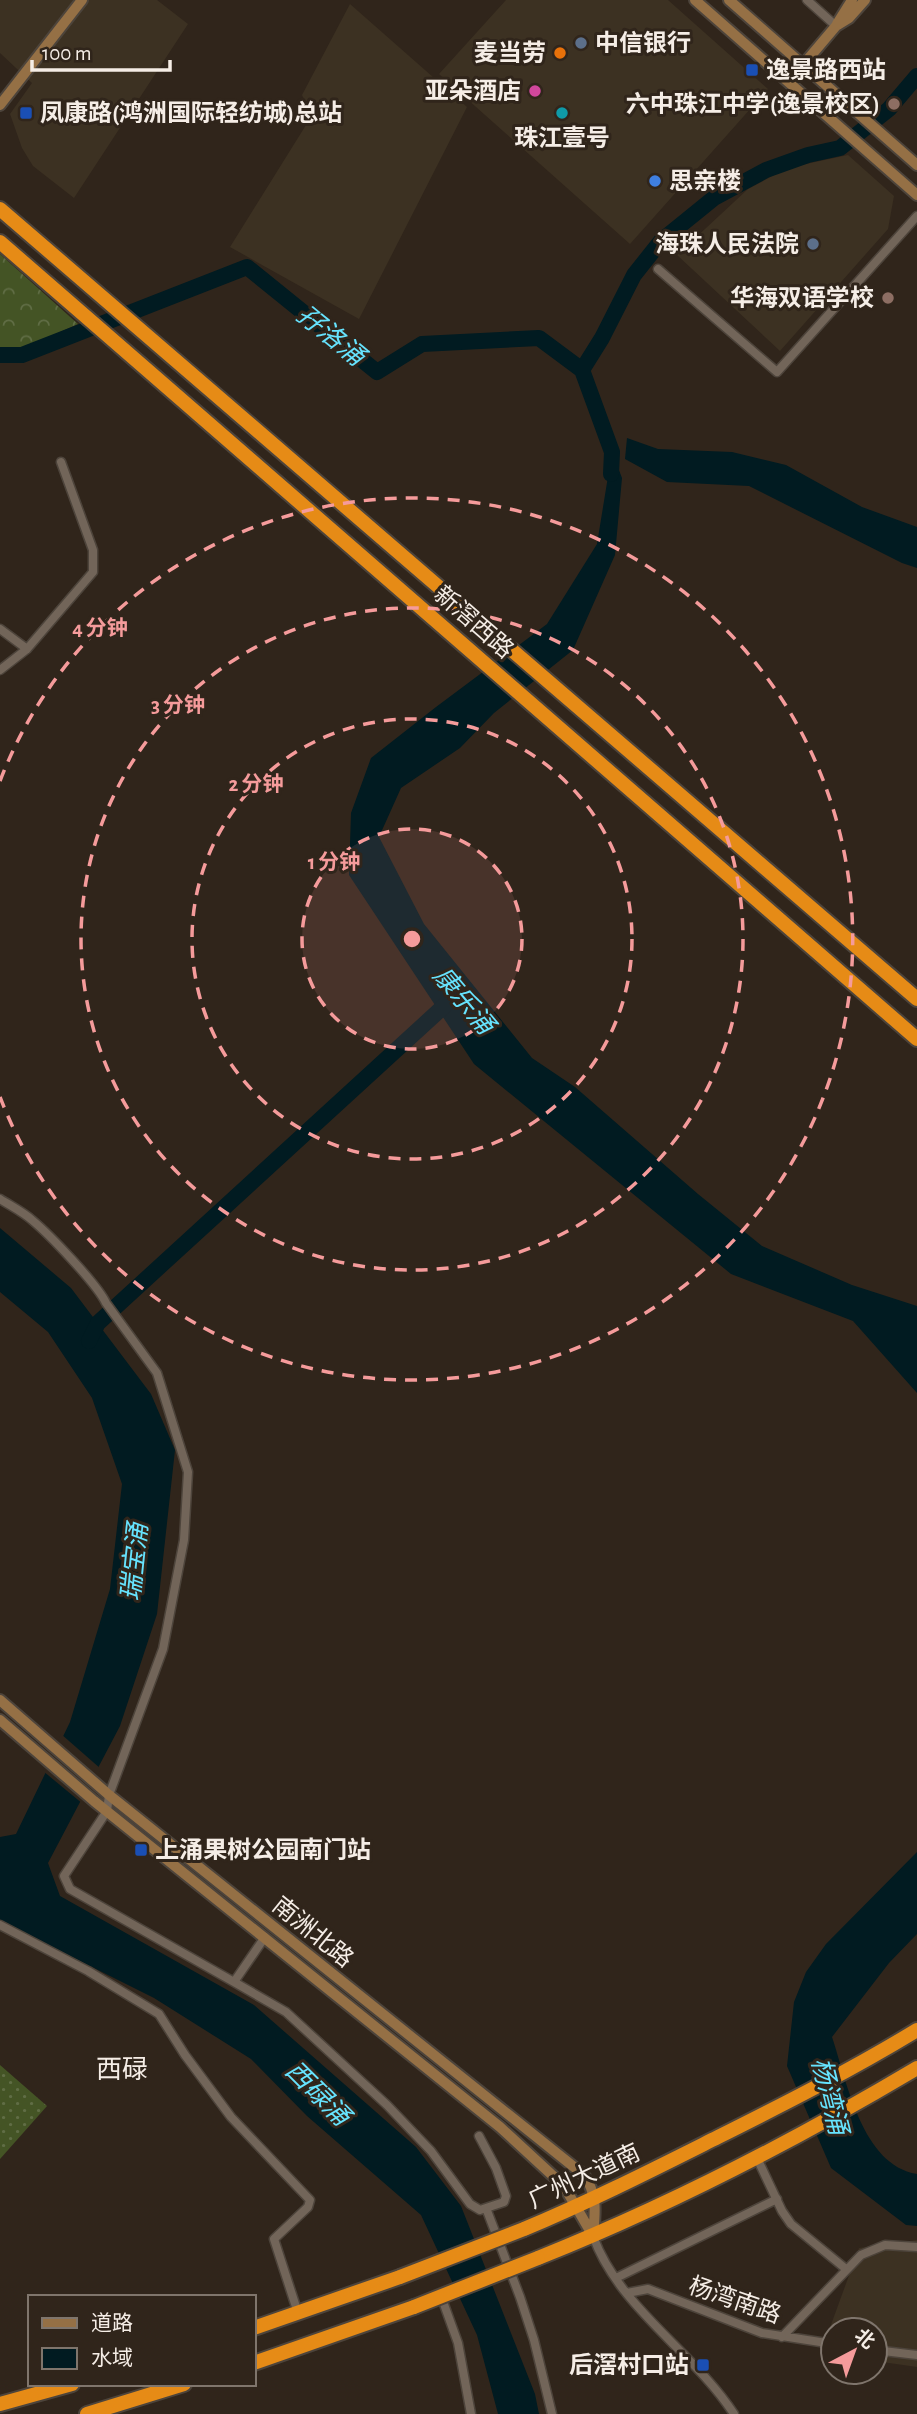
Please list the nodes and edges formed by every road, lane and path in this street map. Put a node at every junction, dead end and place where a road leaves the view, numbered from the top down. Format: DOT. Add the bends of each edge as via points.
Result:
graph roads {
  1 [pos="82,0"];
  2 [pos="695,0"];
  3 [pos="729,0"];
  4 [pos="807,0"];
  5 [pos="852,0"];
  6 [pos="865,0"];
  7 [pos="836,26"];
  8 [pos="803,65"];
  9 [pos="0,105"];
  10 [pos="917,164"];
  11 [pos="917,195"];
  12 [pos="0,209"];
  13 [pos="917,216"];
  14 [pos="0,242"];
  15 [pos="658,270"];
  16 [pos="61,461"];
  17 [pos="0,629"];
  18 [pos="27,649"];
  19 [pos="0,670"];
  20 [pos="917,999"];
  21 [pos="917,1039"];
  22 [pos="0,1199"];
  23 [pos="0,1700"];
  24 [pos="0,1720"];
  25 [pos="109,1795"];
  26 [pos="107,1811"];
  27 [pos="0,1925"];
  28 [pos="265,1937"];
  29 [pos="234,1982"];
  30 [pos="917,2030"];
  31 [pos="917,2068"];
  32 [pos="479,2136"];
  33 [pos="756,2156"];
  34 [pos="595,2199"];
  35 [pos="777,2199"];
  36 [pos="576,2207"];
  37 [pos="486,2208"];
  38 [pos="593,2236"];
  39 [pos="917,2247"];
  40 [pos="846,2269"];
  41 [pos="616,2278"];
  42 [pos="627,2293"];
  43 [pos="441,2297"];
  44 [pos="298,2313"];
  45 [pos="256,2327"];
  46 [pos="782,2337"];
  47 [pos="819,2342"];
  48 [pos="889,2352"];
  49 [pos="917,2355"];
  50 [pos="256,2361"];
  51 [pos="65,2386"];
  52 [pos="178,2386"];
  53 [pos="0,2404"];
  54 [pos="88,2414"];
  55 [pos="471,2414"];
  56 [pos="552,2414"];
  57 [pos="734,2414"];
  1 -- 9 [label="main road"];
  2 -- 11 [label="main road"];
  3 -- 8 [label="main road"];
  4 -- 7 [label="street"];
  5 -- 7 [label="main road"];
  6 -- 7 [label="main road"];
  7 -- 8 [label="main road"];
  8 -- 10 [label="main road"];
  12 -- 20 [label="highway, 新滘西路"];
  13 -- 15 [label="street" via="777,372"];
  14 -- 21 [label="highway, 新滘西路"];
  16 -- 18 [label="street" via="93,550 93,572"];
  17 -- 18 [label="street"];
  18 -- 19 [label="street"];
  22 -- 25 [label="street" via="33,1221 102,1293 158,1373 188,1472 184,1540 163,1649"];
  23 -- 25 [label="main road, 南洲北路"];
  24 -- 26 [label="main road, 南洲北路"];
  25 -- 26 [label="street"];
  25 -- 34 [label="main road, 南洲北路" via="584,2175"];
  26 -- 28 [label="main road, 南洲北路"];
  26 -- 29 [label="street" via="64,1876 71,1889"];
  27 -- 44 [label="street" via="159,2014 231,2117 310,2200 274,2239"];
  28 -- 29 [label="street"];
  28 -- 36 [label="main road, 南洲北路" via="500,2127 564,2186"];
  29 -- 37 [label="street" via="286,2012 396,2114 431,2151 470,2204"];
  30 -- 34 [label="highway, 广州大道南"];
  31 -- 33 [label="highway"];
  32 -- 37 [label="street" via="506,2196 504,2202"];
  33 -- 35 [label="street"];
  33 -- 38 [label="highway"];
  34 -- 36 [label="highway, 广州大道南"];
  34 -- 38 [label="main road"];
  35 -- 40 [label="street" via="792,2224"];
  35 -- 41 [label="street"];
  36 -- 38 [label="main road, 南洲北路"];
  36 -- 44 [label="highway, 广州大道南, bridge"];
  37 -- 56 [label="street" via="534,2340"];
  38 -- 41 [label="street"];
  38 -- 43 [label="highway, bridge"];
  39 -- 40 [label="street" via="885,2245 861,2255"];
  40 -- 46 [label="street"];
  41 -- 42 [label="street"];
  42 -- 46 [label="street, 杨湾南路" via="648,2289"];
  42 -- 57 [label="street" via="685,2353"];
  43 -- 50 [label="highway, bridge"];
  43 -- 55 [label="street" via="458,2343"];
  44 -- 45 [label="highway, 广州大道南"];
  46 -- 47 [label="street, 杨湾南路"];
  48 -- 49 [label="street"];
  51 -- 53 [label="highway"];
  52 -- 54 [label="highway"];
}
